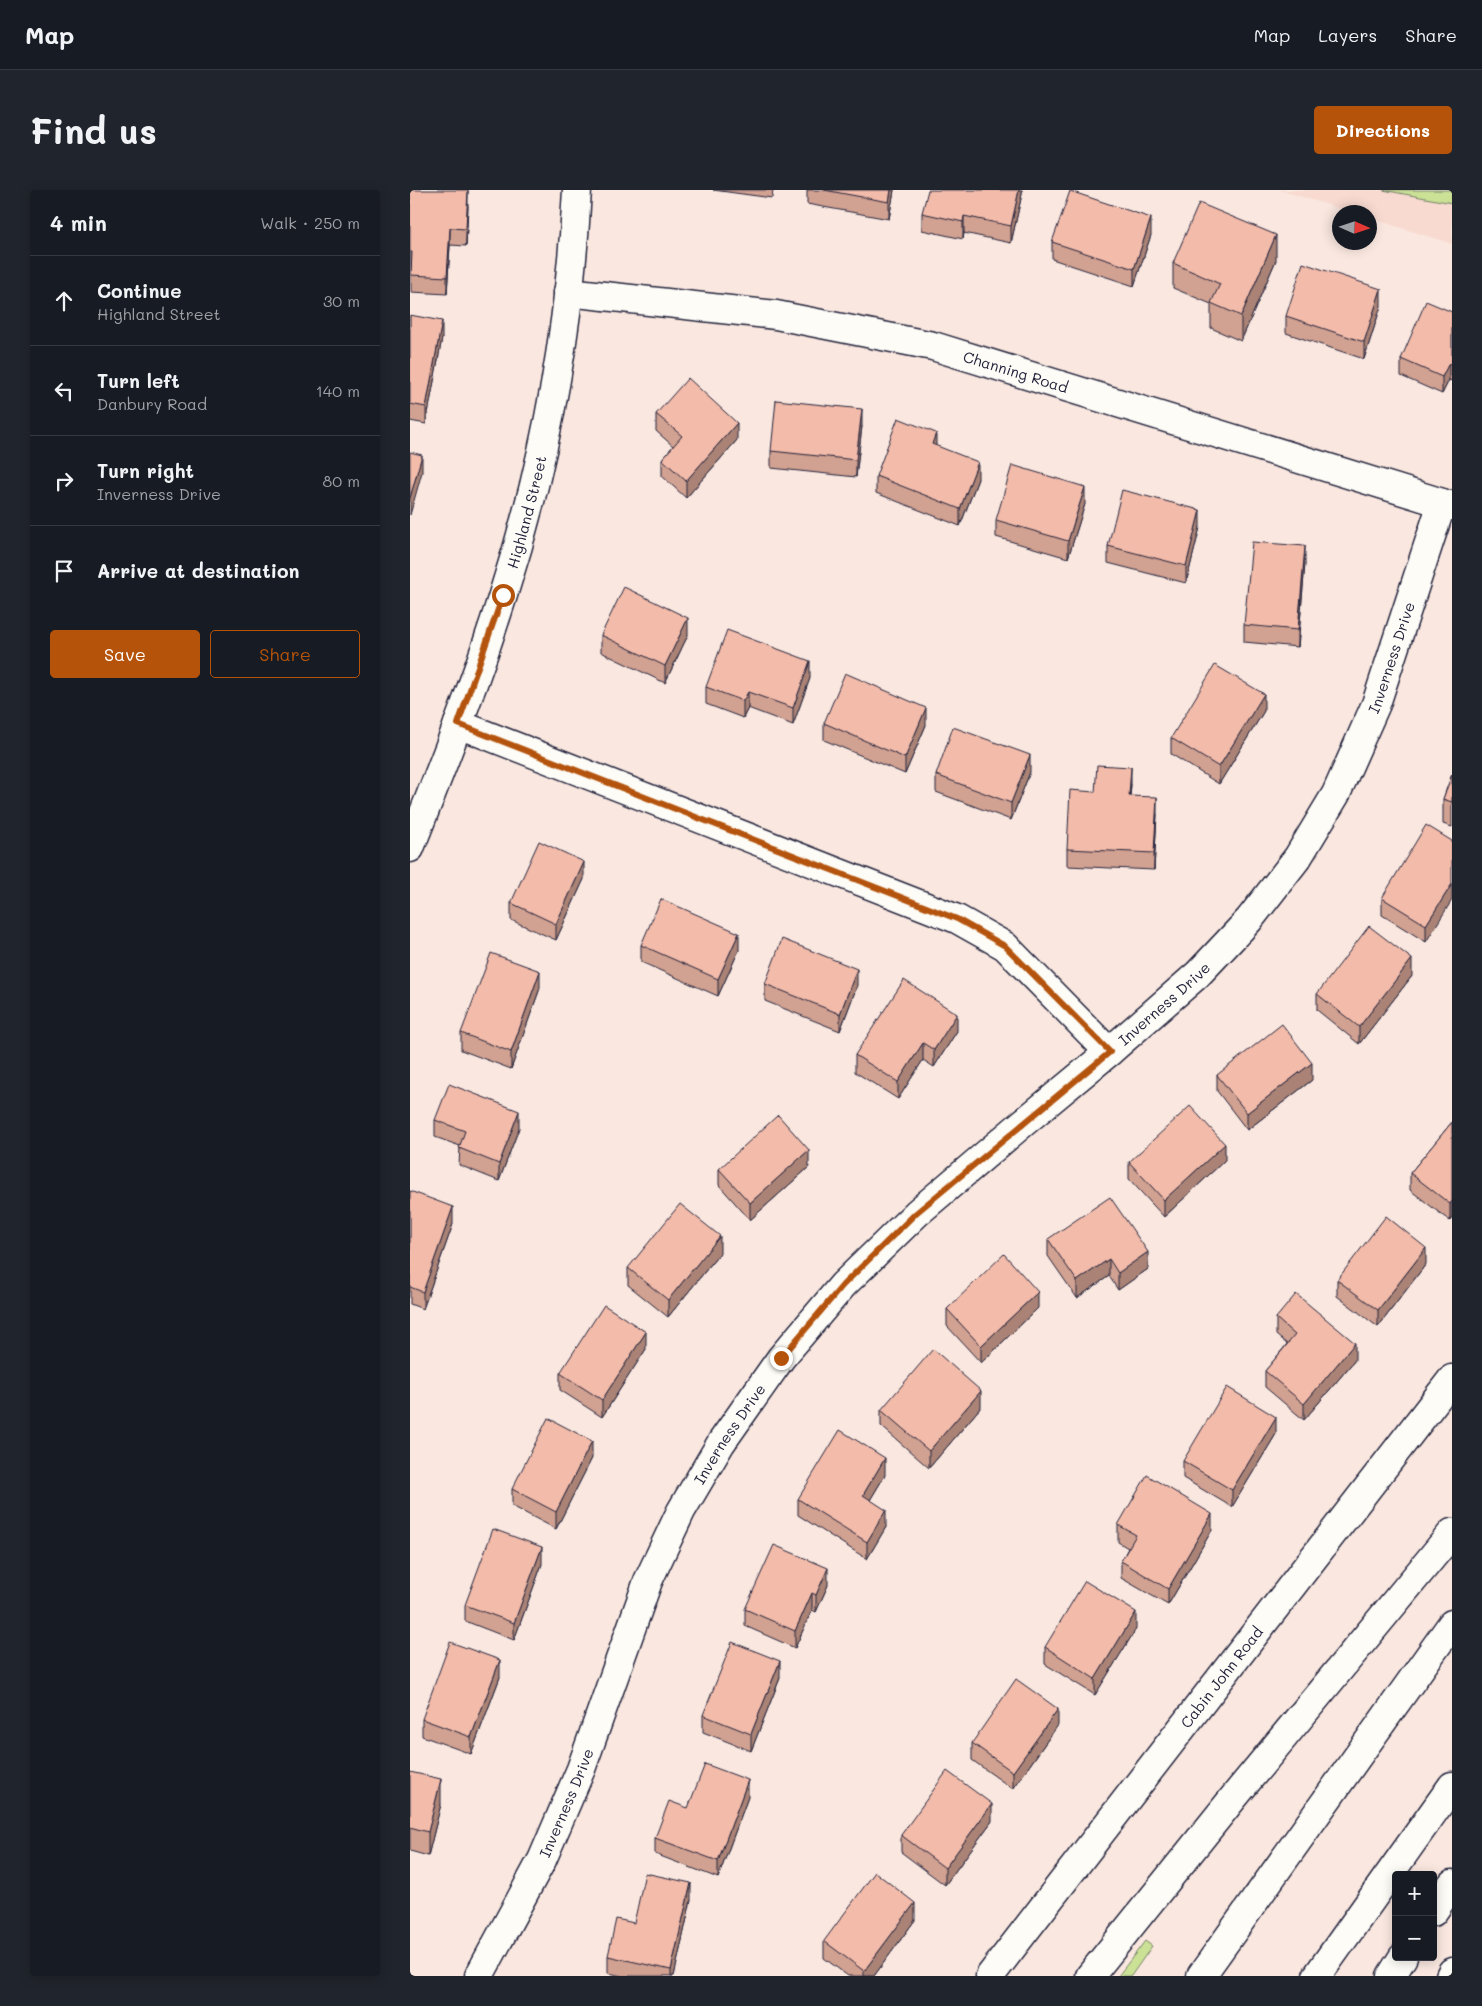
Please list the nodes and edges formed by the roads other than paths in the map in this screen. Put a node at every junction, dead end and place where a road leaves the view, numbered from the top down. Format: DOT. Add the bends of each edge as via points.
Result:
graph roads {
  1 [pos="577,190"];
  2 [pos="568,292"];
  3 [pos="1447,504"];
  4 [pos="458,724"];
  5 [pos="410,848"];
  6 [pos="1110,1052"];
  7 [pos="1452,1380"];
  8 [pos="1452,1533"];
  9 [pos="1452,1624"];
  10 [pos="1452,1786"];
  11 [pos="1452,1884"];
  12 [pos="1437,1906"];
  13 [pos="1400,1961"];
  14 [pos="1452,1972"];
  15 [pos="479,1976"];
  16 [pos="990,1976"];
  17 [pos="1090,1976"];
  18 [pos="1201,1976"];
  19 [pos="1317,1976"];
  20 [pos="1391,1976"];
  21 [pos="1450,1976"];
  1 -- 2 [label="main road, Highland Street"];
  2 -- 3 [label="main road, Channing Road" via="776,315 933,346"];
  2 -- 4 [label="main road, Highland Street" via="559,360 535,481 503,595"];
  3 -- 6 [label="main road, Inverness Drive" via="1376,704 1336,794 1298,857 1249,920 1198,974"];
  4 -- 5 [label="main road, Highland Street"];
  4 -- 6 [label="main road" via="957,919 1005,946"];
  6 -- 15 [label="main road, Inverness Drive" via="916,1213 843,1285 781,1358 721,1443 681,1511 648,1582 580,1769 542,1860"];
  7 -- 16 [label="main road, Cabin John Road"];
  8 -- 17 [label="main road"];
  9 -- 18 [label="main road"];
  10 -- 19 [label="main road"];
  11 -- 12 [label="main road"];
  13 -- 20 [label="main road"];
  14 -- 21 [label="main road"];
}
